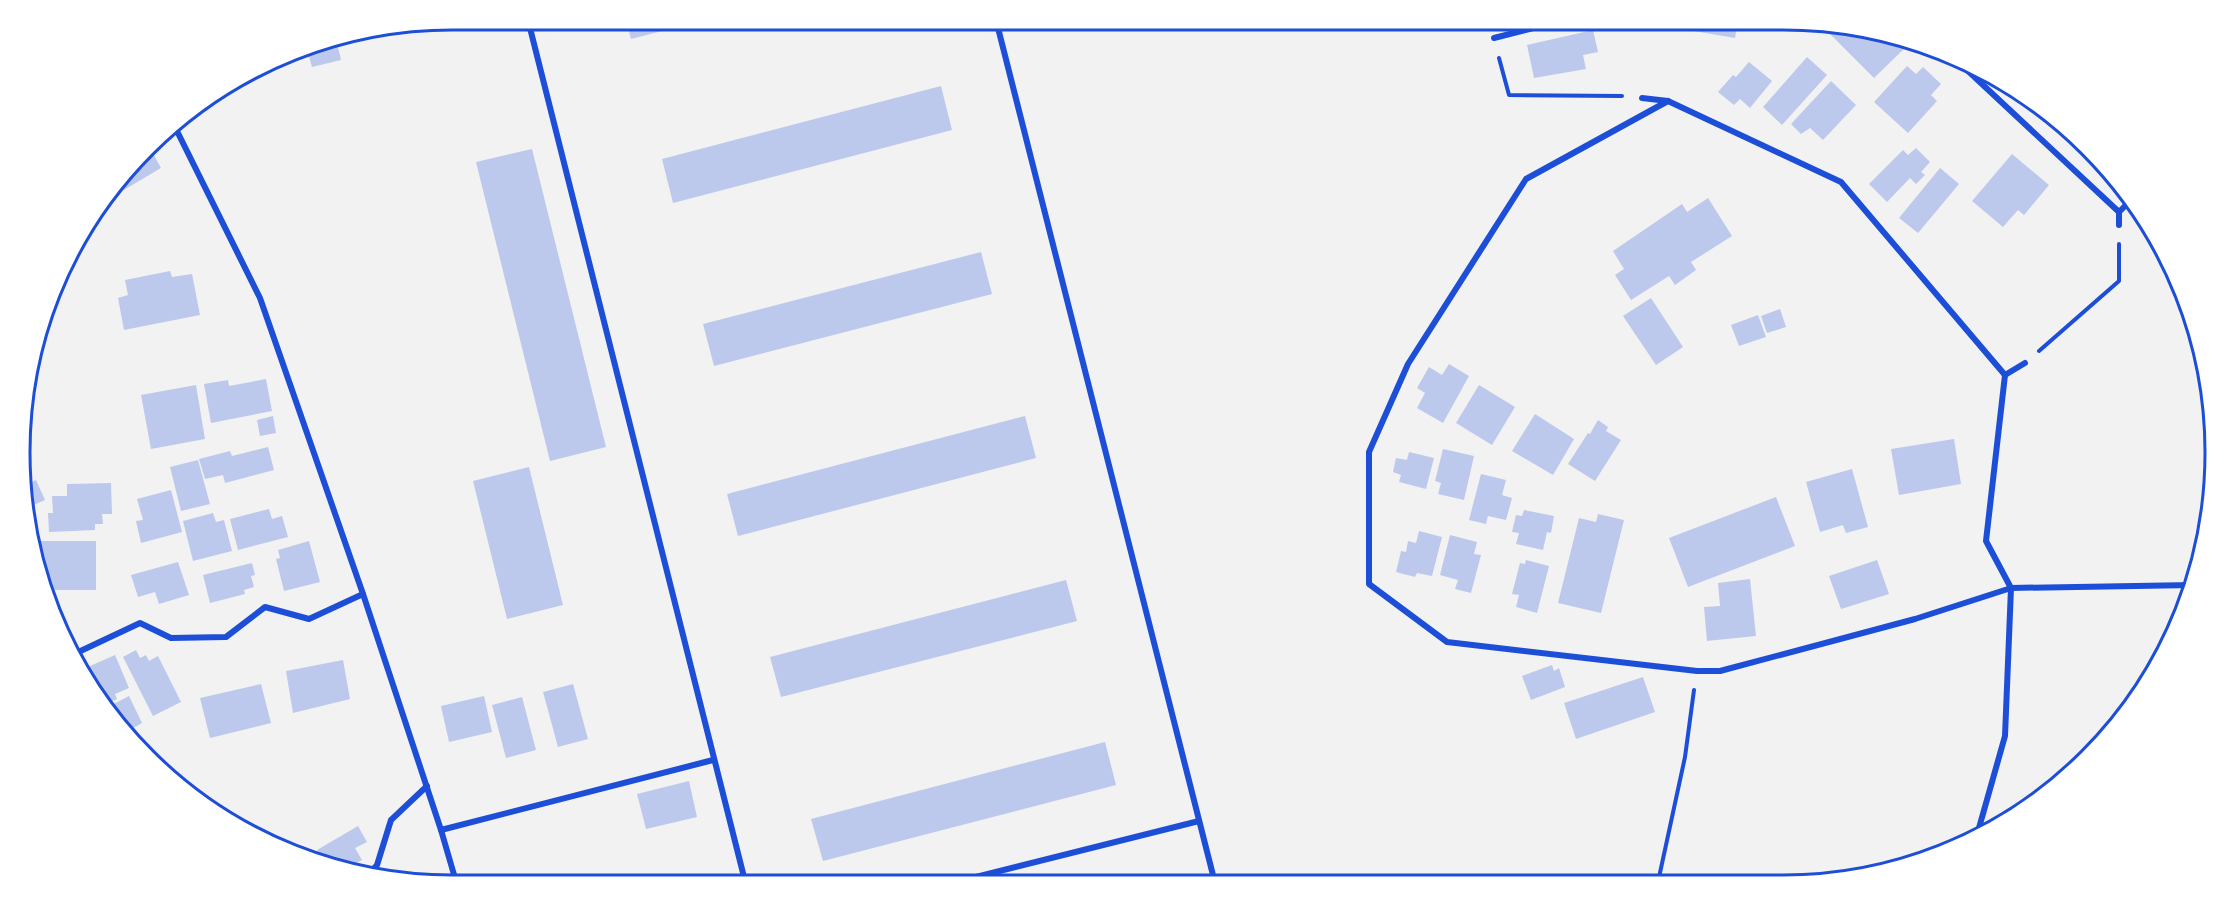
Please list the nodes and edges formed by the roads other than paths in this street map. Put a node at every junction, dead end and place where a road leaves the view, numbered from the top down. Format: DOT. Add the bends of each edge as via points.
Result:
graph roads {
  1 [pos="530,30"];
  2 [pos="999,30"];
  3 [pos="1525,30"];
  4 [pos="1494,38"];
  5 [pos="1974,77"];
  6 [pos="1642,98"];
  7 [pos="1668,101"];
  8 [pos="177,132"];
  9 [pos="2125,206"];
  10 [pos="2119,212"];
  11 [pos="2119,225"];
  12 [pos="2025,363"];
  13 [pos="2005,375"];
  14 [pos="2184,585"];
  15 [pos="2011,588"];
  16 [pos="363,594"];
  17 [pos="80,651"];
  18 [pos="713,760"];
  19 [pos="427,786"];
  20 [pos="1199,821"];
  21 [pos="1980,825"];
  22 [pos="441,830"];
  23 [pos="375,868"];
  24 [pos="454,875"];
  25 [pos="743,875"];
  26 [pos="984,875"];
  27 [pos="1213,875"];
  1 -- 18 [label="street"];
  2 -- 20 [label="street"];
  3 -- 4 [label="street"];
  5 -- 10 [label="street"];
  6 -- 7 [label="street"];
  7 -- 13 [label="street" via="1841,182"];
  7 -- 15 [label="street" via="1526,178 1408,364 1369,452 1370,584 1447,642 1697,671 1720,671 1915,619"];
  8 -- 16 [label="street" via="260,298"];
  9 -- 10 [label="street"];
  10 -- 11 [label="street"];
  12 -- 13 [label="street"];
  13 -- 15 [label="street" via="1986,541"];
  14 -- 15 [label="street"];
  15 -- 21 [label="street" via="2005,736"];
  16 -- 17 [label="street" via="309,619 265,607 226,637 171,638 140,622"];
  16 -- 19 [label="street"];
  18 -- 22 [label="street"];
  18 -- 25 [label="street"];
  19 -- 22 [label="street"];
  19 -- 23 [label="street" via="391,820"];
  20 -- 26 [label="street"];
  20 -- 27 [label="street"];
  22 -- 24 [label="street"];
}
